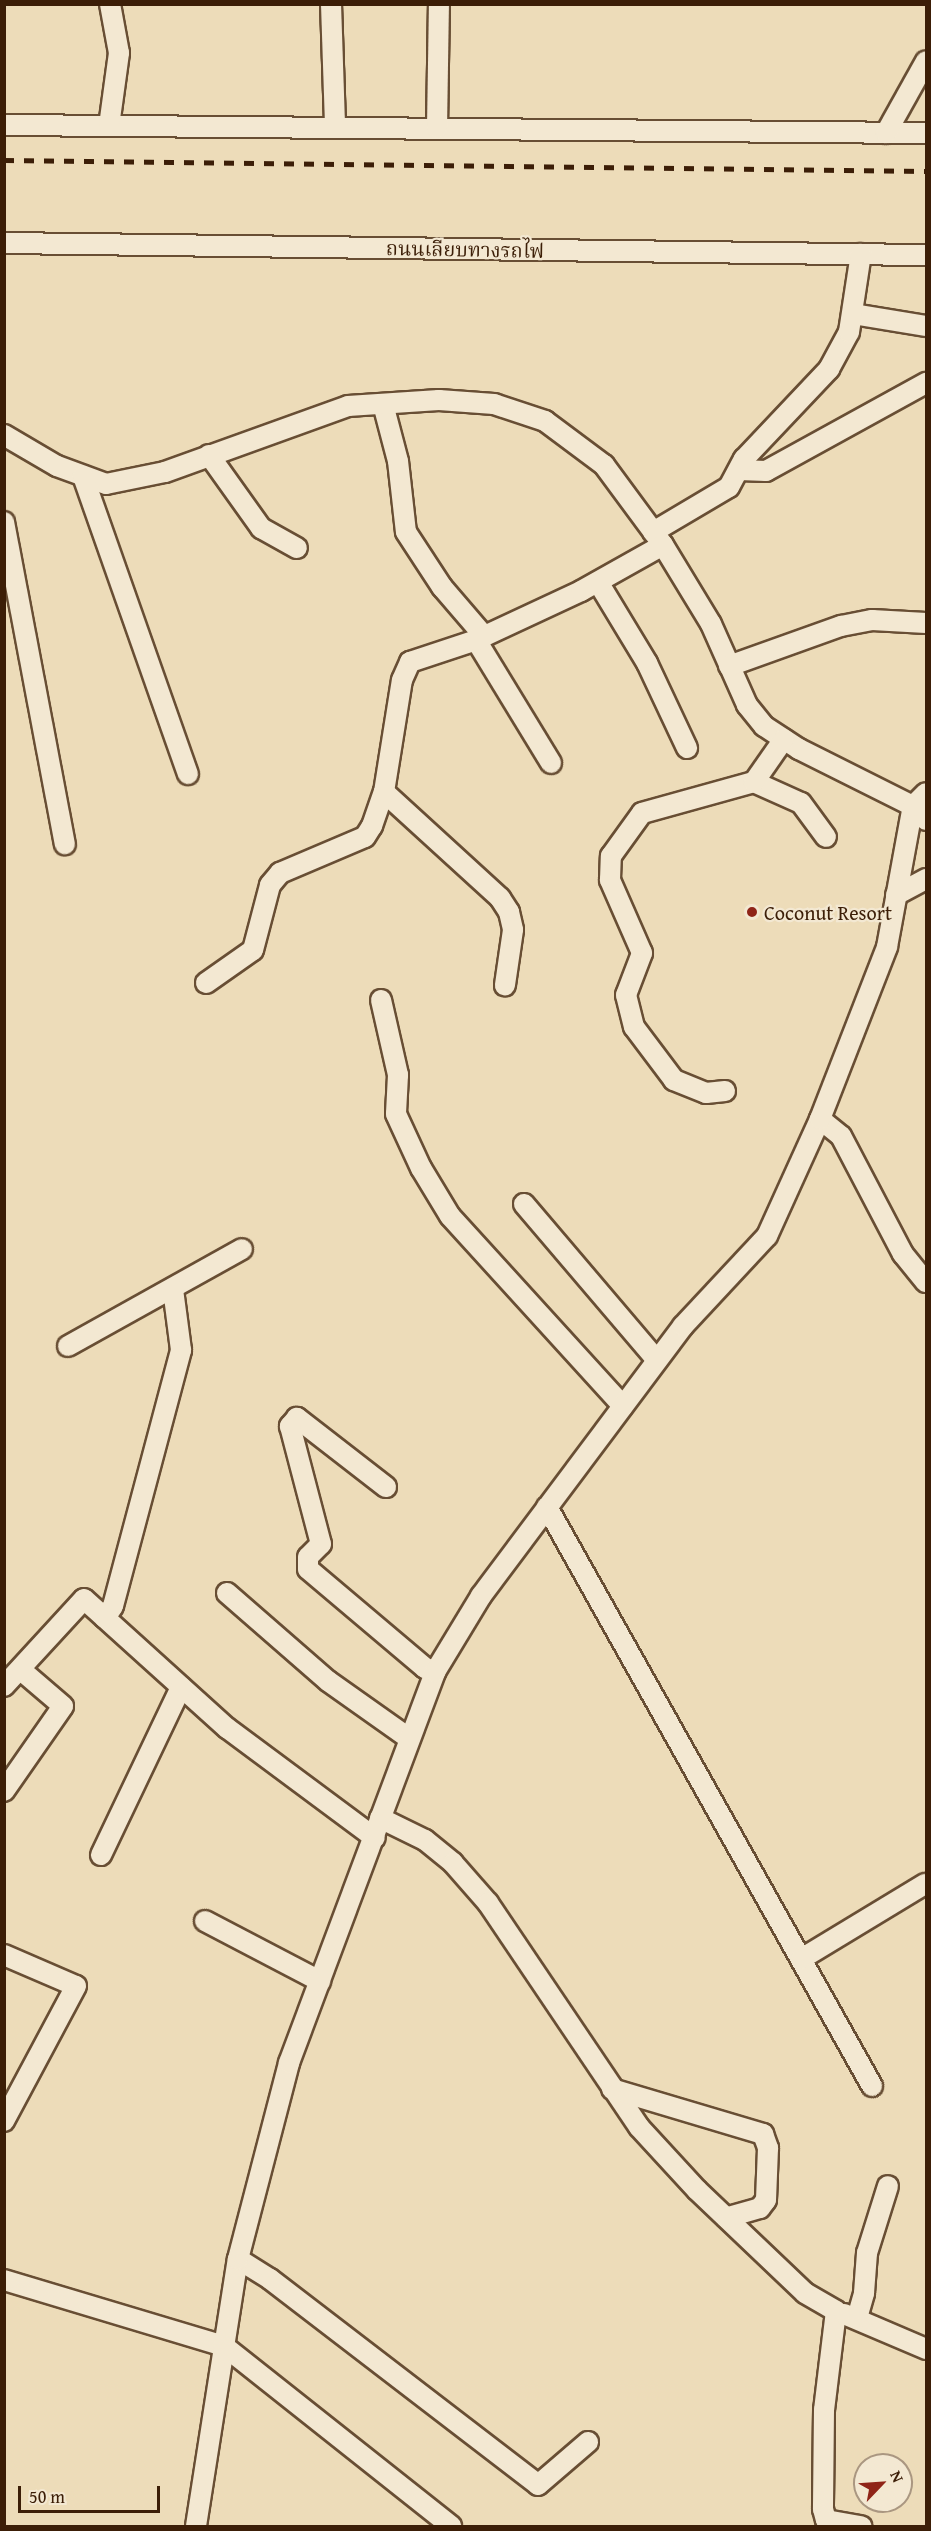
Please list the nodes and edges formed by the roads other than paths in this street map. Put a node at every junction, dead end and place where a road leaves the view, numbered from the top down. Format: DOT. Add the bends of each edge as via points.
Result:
graph roads {
  1 [pos="110,4"];
  2 [pos="331,4"];
  3 [pos="439,4"];
  4 [pos="927,61"];
  5 [pos="4,125"];
  6 [pos="109,126"];
  7 [pos="335,126"];
  8 [pos="437,128"];
  9 [pos="886,133"];
  10 [pos="927,133"];
  11 [pos="4,243"];
  12 [pos="861,254"];
  13 [pos="927,255"];
  14 [pos="853,314"];
  15 [pos="927,326"];
  16 [pos="927,383"];
  17 [pos="383,404"];
  18 [pos="4,435"];
  19 [pos="209,455"];
  20 [pos="739,470"];
  21 [pos="83,476"];
  22 [pos="4,522"];
  23 [pos="658,539"];
  24 [pos="297,548"];
  25 [pos="598,582"];
  26 [pos="927,623"];
  27 [pos="480,638"];
  28 [pos="729,666"];
  29 [pos="784,739"];
  30 [pos="687,748"];
  31 [pos="551,763"];
  32 [pos="188,774"];
  33 [pos="754,782"];
  34 [pos="384,792"];
  35 [pos="922,807"];
  36 [pos="826,837"];
  37 [pos="65,844"];
  38 [pos="927,879"];
  39 [pos="896,896"];
  40 [pos="206,982"];
  41 [pos="505,985"];
  42 [pos="381,1000"];
  43 [pos="725,1091"];
  44 [pos="820,1119"];
  45 [pos="524,1204"];
  46 [pos="242,1249"];
  47 [pos="927,1282"];
  48 [pos="173,1289"];
  49 [pos="68,1346"];
  50 [pos="657,1360"];
  51 [pos="622,1406"];
  52 [pos="386,1487"];
  53 [pos="547,1507"];
  54 [pos="227,1593"];
  55 [pos="105,1618"];
  56 [pos="22,1671"];
  57 [pos="435,1672"];
  58 [pos="4,1686"];
  59 [pos="181,1687"];
  60 [pos="410,1739"];
  61 [pos="4,1791"];
  62 [pos="380,1818"];
  63 [pos="375,1838"];
  64 [pos="101,1855"];
  65 [pos="925,1884"];
  66 [pos="205,1921"];
  67 [pos="4,1955"];
  68 [pos="801,1959"];
  69 [pos="320,1981"];
  70 [pos="872,2086"];
  71 [pos="612,2089"];
  72 [pos="4,2121"];
  73 [pos="888,2186"];
  74 [pos="726,2218"];
  75 [pos="238,2259"];
  76 [pos="4,2280"];
  77 [pos="836,2312"];
  78 [pos="857,2318"];
  79 [pos="224,2346"];
  80 [pos="927,2349"];
  81 [pos="588,2442"];
  82 [pos="196,2526"];
  83 [pos="451,2526"];
  84 [pos="861,2526"];
  1 -- 6 [label="street" via="119,53"];
  2 -- 7 [label="street"];
  3 -- 8 [label="street"];
  4 -- 9 [label="street"];
  5 -- 6 [label="street"];
  6 -- 7 [label="street"];
  7 -- 8 [label="street"];
  8 -- 9 [label="street"];
  9 -- 10 [label="street"];
  11 -- 12 [label="street, ถนนเลียบทางรถไฟ"];
  12 -- 13 [label="street, ถนนเลียบทางรถไฟ"];
  12 -- 14 [label="street"];
  14 -- 15 [label="street"];
  14 -- 20 [label="street" via="844,344 829,369"];
  16 -- 20 [label="street" via="766,471"];
  17 -- 19 [label="street" via="348,406"];
  17 -- 23 [label="street" via="494,404 545,421 604,465"];
  17 -- 27 [label="street" via="398,461 406,532"];
  18 -- 21 [label="street"];
  19 -- 21 [label="street" via="165,472 106,484"];
  19 -- 24 [label="street" via="261,528"];
  20 -- 23 [label="street" via="729,486"];
  21 -- 32 [label="street"];
  22 -- 37 [label="street"];
  23 -- 25 [label="street"];
  23 -- 28 [label="street" via="711,624"];
  25 -- 27 [label="street"];
  25 -- 30 [label="street" via="647,663"];
  26 -- 28 [label="street" via="873,620 841,626"];
  27 -- 31 [label="street"];
  27 -- 34 [label="street" via="410,663 402,680"];
  28 -- 29 [label="street" via="747,705 764,726"];
  29 -- 33 [label="street"];
  29 -- 35 [label="street"];
  33 -- 36 [label="street" via="801,803"];
  33 -- 43 [label="street" via="642,813 611,856 610,880 642,953 626,994 634,1027 674,1080 706,1093"];
  34 -- 40 [label="street" via="365,837 280,873 270,885 253,950"];
  34 -- 41 [label="street" via="500,898 509,912 513,930"];
  35 -- 39 [label="street"];
  38 -- 39 [label="street"];
  39 -- 44 [label="street" via="886,947"];
  42 -- 51 [label="street" via="398,1076 396,1114 421,1168 450,1216"];
  44 -- 47 [label="street" via="841,1136 903,1254"];
  44 -- 50 [label="street" via="767,1236"];
  45 -- 50 [label="street"];
  46 -- 48 [label="street"];
  48 -- 49 [label="street"];
  48 -- 55 [label="street" via="182,1350 113,1606"];
  50 -- 51 [label="street"];
  51 -- 53 [label="street"];
  52 -- 57 [label="street" via="297,1418 290,1426 321,1544 308,1557 308,1569 425,1668"];
  53 -- 57 [label="street" via="480,1596"];
  53 -- 68 [label="street"];
  54 -- 60 [label="street" via="328,1681"];
  55 -- 56 [label="street" via="84,1599"];
  55 -- 59 [label="street"];
  56 -- 58 [label="street"];
  56 -- 61 [label="street" via="63,1706"];
  57 -- 60 [label="street"];
  59 -- 63 [label="street" via="226,1728"];
  59 -- 64 [label="street"];
  60 -- 62 [label="street"];
  62 -- 63 [label="street"];
  62 -- 71 [label="street" via="425,1840 488,1903"];
  63 -- 69 [label="street"];
  65 -- 68 [label="street"];
  66 -- 69 [label="street"];
  67 -- 72 [label="street" via="76,1986"];
  68 -- 70 [label="street"];
  69 -- 75 [label="street" via="289,2063"];
  71 -- 74 [label="street" via="639,2127"];
  71 -- 74 [label="street" via="763,2134 768,2148 766,2200 760,2208"];
  73 -- 78 [label="street" via="867,2253 864,2293"];
  74 -- 77 [label="street" via="805,2293"];
  75 -- 79 [label="street"];
  75 -- 81 [label="street" via="270,2279 538,2485"];
  76 -- 79 [label="street"];
  77 -- 78 [label="street"];
  77 -- 84 [label="street" via="824,2410 823,2509 826,2520"];
  78 -- 80 [label="street"];
  79 -- 82 [label="street"];
  79 -- 83 [label="street"];
}
